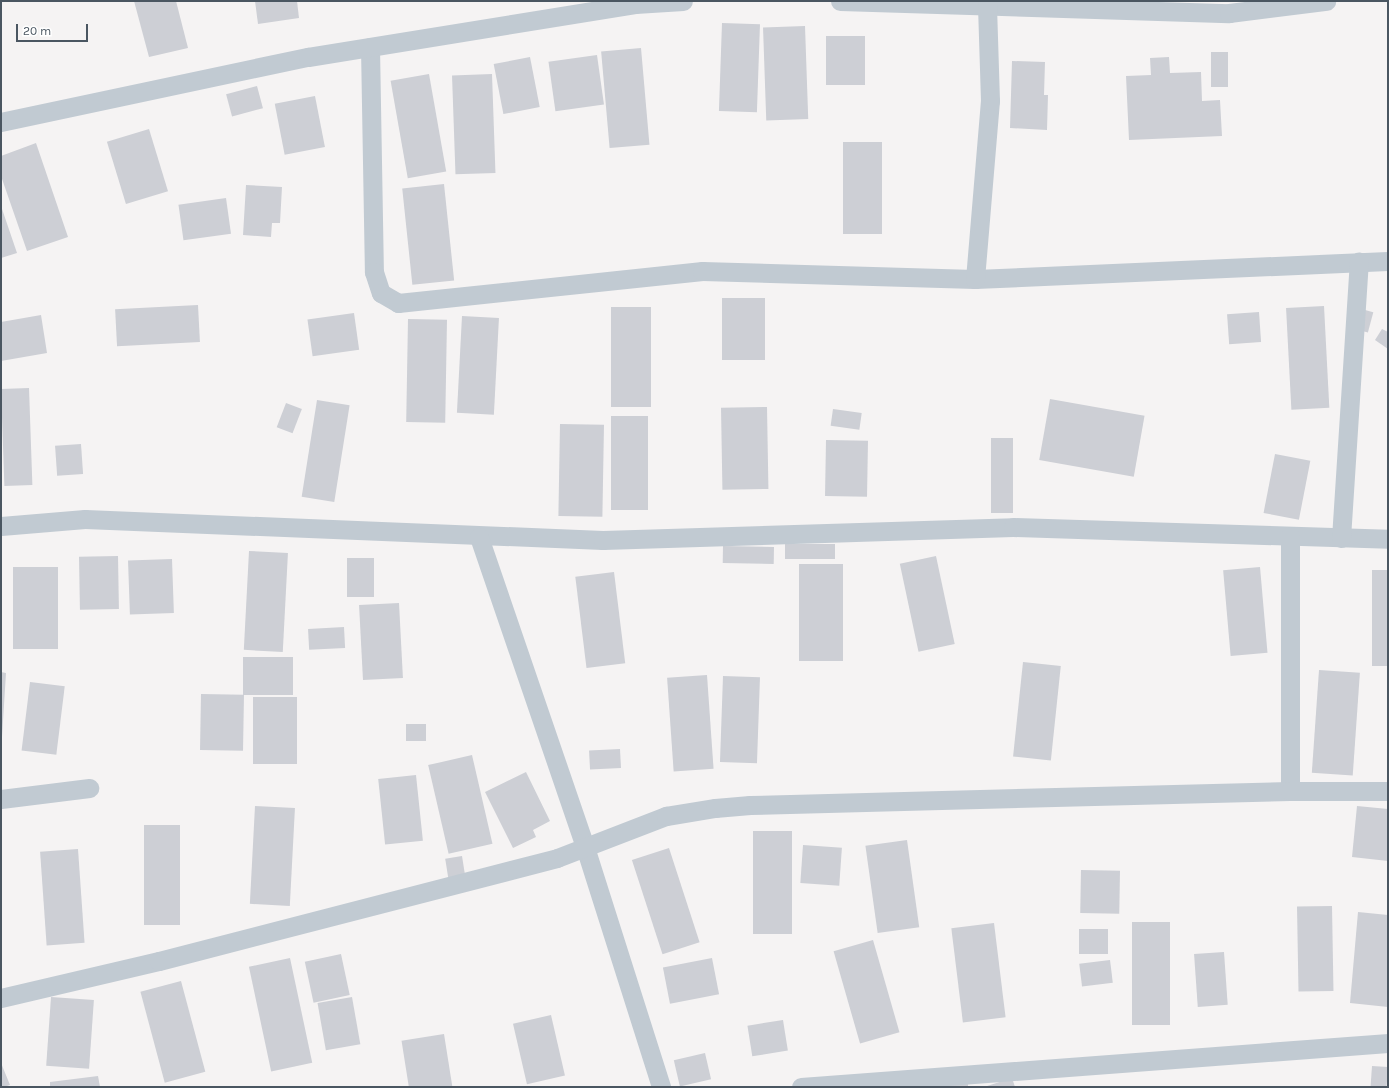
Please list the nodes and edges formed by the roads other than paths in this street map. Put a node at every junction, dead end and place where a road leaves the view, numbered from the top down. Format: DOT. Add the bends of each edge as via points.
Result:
graph roads {
  1 [pos="683,1"];
  2 [pos="840,1"];
  3 [pos="1326,1"];
  4 [pos="988,5"];
  5 [pos="370,47"];
  6 [pos="1,122"];
  7 [pos="1388,261"];
  8 [pos="1359,262"];
  9 [pos="975,279"];
  10 [pos="1,526"];
  11 [pos="1290,536"];
  12 [pos="479,537"];
  13 [pos="1341,538"];
  14 [pos="1388,539"];
  15 [pos="89,788"];
  16 [pos="1290,790"];
  17 [pos="1388,791"];
  18 [pos="1,799"];
  19 [pos="584,846"];
  20 [pos="1,998"];
  21 [pos="1388,1042"];
  22 [pos="661,1087"];
  23 [pos="801,1087"];
  1 -- 5 [label="street" via="635,4"];
  2 -- 4 [label="street"];
  3 -- 4 [label="street" via="1229,13"];
  4 -- 9 [label="street" via="990,101"];
  5 -- 6 [label="street" via="308,57"];
  5 -- 9 [label="street" via="374,272 381,293 398,303 702,271"];
  7 -- 8 [label="street"];
  8 -- 9 [label="street"];
  8 -- 13 [label="street"];
  10 -- 12 [label="street" via="85,519"];
  11 -- 12 [label="street" via="1012,527 603,540"];
  11 -- 13 [label="street"];
  11 -- 16 [label="street"];
  12 -- 19 [label="street"];
  13 -- 14 [label="street"];
  15 -- 18 [label="street"];
  16 -- 17 [label="street"];
  16 -- 19 [label="street" via="750,804 666,816"];
  19 -- 20 [label="street" via="534,864 159,961"];
  19 -- 22 [label="street"];
  21 -- 23 [label="street"];
}
